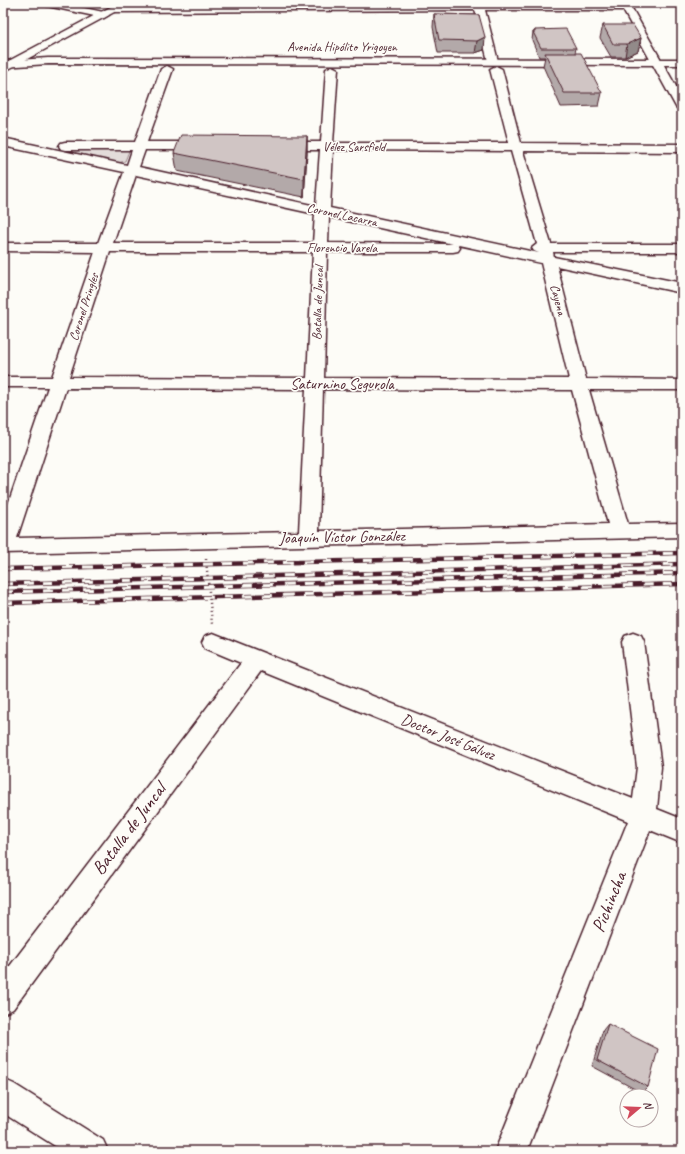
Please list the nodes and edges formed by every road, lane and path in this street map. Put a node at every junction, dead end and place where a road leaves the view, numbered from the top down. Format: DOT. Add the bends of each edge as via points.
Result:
graph roads {
  1 [pos="47,3"];
  2 [pos="126,3"];
  3 [pos="479,5"];
  4 [pos="626,5"];
  5 [pos="114,9"];
  6 [pos="104,15"];
  7 [pos="17,62"];
  8 [pos="682,62"];
  9 [pos="3,64"];
  10 [pos="495,65"];
  11 [pos="660,66"];
  12 [pos="167,69"];
  13 [pos="332,69"];
  14 [pos="682,69"];
  15 [pos="3,70"];
  16 [pos="682,107"];
  17 [pos="3,142"];
  18 [pos="26,146"];
  19 [pos="139,146"];
  20 [pos="216,146"];
  21 [pos="264,146"];
  22 [pos="327,146"];
  23 [pos="516,148"];
  24 [pos="682,148"];
  25 [pos="131,170"];
  26 [pos="322,211"];
  27 [pos="3,247"];
  28 [pos="104,247"];
  29 [pos="320,248"];
  30 [pos="493,248"];
  31 [pos="682,248"];
  32 [pos="546,254"];
  33 [pos="682,288"];
  34 [pos="3,382"];
  35 [pos="59,382"];
  36 [pos="314,383"];
  37 [pos="579,385"];
  38 [pos="682,385"];
  39 [pos="682,530"];
  40 [pos="620,531"];
  41 [pos="309,538"];
  42 [pos="205,541"];
  43 [pos="3,546"];
  44 [pos="213,642"];
  45 [pos="633,642"];
  46 [pos="256,660"];
  47 [pos="643,816"];
  48 [pos="682,831"];
  49 [pos="3,999"];
  50 [pos="3,1095"];
  51 [pos="92,1151"];
  52 [pos="511,1151"];
  1 -- 6 [label="street"];
  2 -- 5 [label="main road"];
  3 -- 4 [label="street"];
  3 -- 5 [label="street"];
  3 -- 10 [label="street, Cayena"];
  4 -- 11 [label="street"];
  5 -- 6 [label="main road"];
  6 -- 7 [label="main road"];
  7 -- 9 [label="main road, Avenida Hipólito Yrigoyen"];
  7 -- 10 [label="main road, Avenida Hipólito Yrigoyen"];
  7 -- 15 [label="main road"];
  8 -- 11 [label="main road, Avenida Hipólito Yrigoyen"];
  10 -- 11 [label="main road, Avenida Hipólito Yrigoyen"];
  10 -- 13 [label="main road, Avenida Hipólito Yrigoyen"];
  10 -- 23 [label="street, Cayena"];
  11 -- 14 [label="main road, Avenida Hipólito Yrigoyen"];
  11 -- 16 [label="street"];
  12 -- 13 [label="main road, Avenida Hipólito Yrigoyen"];
  12 -- 15 [label="main road, Avenida Hipólito Yrigoyen"];
  12 -- 19 [label="street, Coronel Pringles"];
  13 -- 22 [label="street, Batalla de Juncal"];
  17 -- 18 [label="street, Coronel Lacarra"];
  18 -- 19 [label="street"];
  18 -- 25 [label="street, Coronel Lacarra"];
  19 -- 20 [label="street"];
  19 -- 25 [label="street, Coronel Pringles"];
  21 -- 22 [label="street, Vélez Sarsfield"];
  22 -- 23 [label="street, Vélez Sarsfield"];
  22 -- 26 [label="street, Batalla de Juncal"];
  23 -- 24 [label="street, Vélez Sarsfield"];
  23 -- 32 [label="street, Cayena"];
  25 -- 26 [label="street, Coronel Lacarra"];
  25 -- 28 [label="street, Coronel Pringles"];
  26 -- 29 [label="street, Batalla de Juncal"];
  26 -- 30 [label="street, Coronel Lacarra"];
  27 -- 28 [label="street, Florencio Varela"];
  28 -- 29 [label="street, Florencio Varela"];
  28 -- 35 [label="street, Coronel Pringles"];
  29 -- 30 [label="street, Florencio Varela"];
  29 -- 36 [label="street, Batalla de Juncal"];
  30 -- 32 [label="street, Coronel Lacarra"];
  31 -- 32 [label="street"];
  32 -- 33 [label="street, Coronel Lacarra"];
  32 -- 37 [label="street, Cayena"];
  34 -- 35 [label="street, Saturnino Segurola"];
  35 -- 36 [label="street, Saturnino Segurola"];
  35 -- 43 [label="street, Coronel Pringles"];
  36 -- 37 [label="street, Saturnino Segurola"];
  36 -- 41 [label="street, Batalla de Juncal"];
  37 -- 38 [label="street, Saturnino Segurola"];
  37 -- 40 [label="street, Cayena"];
  39 -- 40 [label="street, Joaquín Víctor González"];
  40 -- 41 [label="street, Joaquín Víctor González"];
  41 -- 42 [label="street, Joaquín Víctor González"];
  42 -- 43 [label="street, Joaquín Víctor González"];
  42 -- 44 [label="path"];
  44 -- 46 [label="street, Doctor José Gálvez"];
  45 -- 47 [label="street, Pichincha" via="649,767"];
  46 -- 47 [label="street, Doctor José Gálvez"];
  46 -- 49 [label="street, Batalla de Juncal"];
  47 -- 48 [label="street, Doctor José Gálvez"];
  47 -- 52 [label="street, Pichincha"];
  50 -- 51 [label="street"];
}
